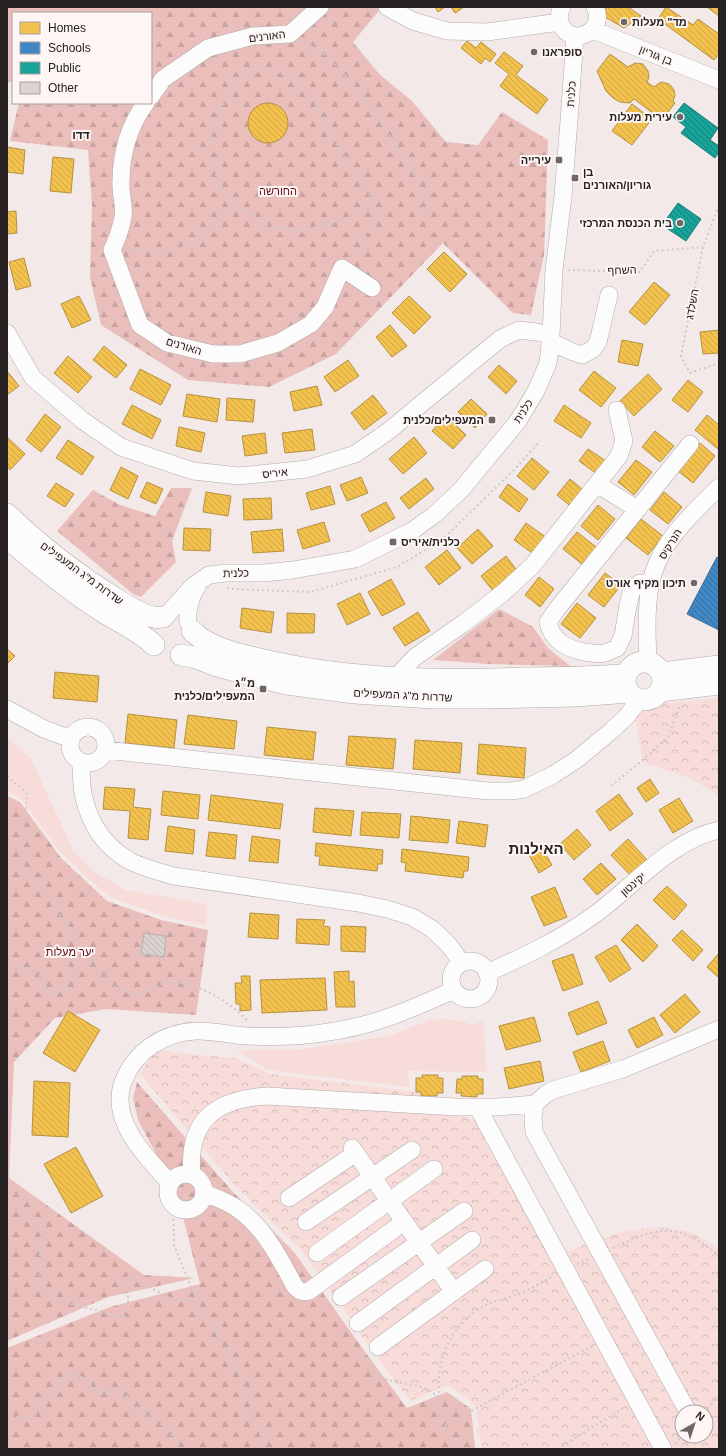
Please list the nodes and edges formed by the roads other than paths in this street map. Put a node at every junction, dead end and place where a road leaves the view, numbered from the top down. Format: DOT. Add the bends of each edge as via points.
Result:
graph roads {
  1 [pos="320,7"];
  2 [pos="387,7"];
  3 [pos="595,7"];
  4 [pos="561,14"];
  5 [pos="593,30"];
  6 [pos="575,36"];
  7 [pos="719,80"];
  8 [pos="152,95"];
  9 [pos="145,104"];
  10 [pos="372,288"];
  11 [pos="609,295"];
  12 [pos="7,333"];
  13 [pos="551,339"];
  14 [pos="618,410"];
  15 [pos="690,444"];
  16 [pos="598,484"];
  17 [pos="719,487"];
  18 [pos="637,509"];
  19 [pos="7,514"];
  20 [pos="7,538"];
  21 [pos="203,579"];
  22 [pos="652,582"];
  23 [pos="165,616"];
  24 [pos="190,626"];
  25 [pos="154,645"];
  26 [pos="181,655"];
  27 [pos="719,666"];
  28 [pos="656,675"];
  29 [pos="395,678"];
  30 [pos="719,684"];
  31 [pos="632,689"];
  32 [pos="7,709"];
  33 [pos="71,739"];
  34 [pos="105,750"];
  35 [pos="82,762"];
  36 [pos="719,830"];
  37 [pos="462,963"];
  38 [pos="487,973"];
  39 [pos="454,990"];
  40 [pos="719,1029"];
  41 [pos="535,1104"];
  42 [pos="478,1108"];
  43 [pos="412,1150"];
  44 [pos="434,1169"];
  45 [pos="192,1175"];
  46 [pos="372,1177"];
  47 [pos="170,1183"];
  48 [pos="204,1193"];
  49 [pos="289,1198"];
  50 [pos="389,1201"];
  51 [pos="464,1211"];
  52 [pos="306,1222"];
  53 [pos="404,1222"];
  54 [pos="472,1240"];
  55 [pos="418,1242"];
  56 [pos="317,1253"];
  57 [pos="435,1266"];
  58 [pos="485,1269"];
  59 [pos="454,1292"];
  60 [pos="341,1297"];
  61 [pos="358,1323"];
  62 [pos="378,1347"];
  63 [pos="684,1404"];
  64 [pos="663,1449"];
  1 -- 8 [label="street, האורנים" via="290,34 253,36 208,48 163,80"];
  2 -- 4 [label="street" via="413,21 447,31 487,32"];
  3 -- 5 [label="street" via="598,18"];
  4 -- 6 [label="street" via="565,31"];
  5 -- 6 [label="street" via="585,35"];
  5 -- 7 [label="street, בן גוריון"];
  6 -- 13 [label="street, כלנית" via="564,189 554,270"];
  9 -- 10 [label="street, האורנים" via="137,115 124,149 121,181 123,216 112,250 140,325 167,343 213,354 240,354 278,343 311,324 325,307 342,268"];
  11 -- 13 [label="street, איריס" via="598,342 592,349 582,355"];
  12 -- 13 [label="street, איריס" via="33,378 82,420 121,447 193,471 239,476 307,469 355,454 386,434 500,339 519,330 536,332"];
  13 -- 21 [label="street, כלנית" via="548,363 518,421 461,490 412,531 354,559 293,570 209,575"];
  14 -- 16 [label="street" via="624,441 619,456"];
  15 -- 18 [label="street"];
  16 -- 18 [label="street"];
  16 -- 29 [label="street" via="532,566 504,592 415,657"];
  17 -- 22 [label="street, הנרקיס" via="679,527 663,552 653,573"];
  18 -- 22 [label="street" via="557,609 548,622 550,630 557,641 570,649 605,653 617,648 623,636 632,590 640,582"];
  19 -- 23 [label="main road, שדרות מ\"ג המעפילים" via="42,545 108,594 148,616"];
  20 -- 25 [label="main road, שדרות מ\"ג המעפילים" via="69,588 98,609 140,633"];
  21 -- 23 [label="street, כלנית"];
  21 -- 24 [label="street" via="188,608"];
  22 -- 28 [label="street, הנרקיס" via="647,616"];
  23 -- 24 [label="main road" via="178,616"];
  23 -- 25 [label="main road" via="154,626"];
  24 -- 26 [label="main road" via="192,642"];
  24 -- 29 [label="main road, שדרות מ\"ג המעפילים" via="204,640 257,658 325,671"];
  25 -- 26 [label="main road" via="157,650 168,656"];
  26 -- 31 [label="main road, שדרות מ\"ג המעפילים" via="288,684 355,694 484,698 576,696"];
  27 -- 28 [label="main road"];
  28 -- 30 [label="main road" via="686,689"];
  28 -- 31 [label="main road" via="651,698"];
  28 -- 31 [label="main road" via="640,662 635,664 628,670"];
  29 -- 31 [label="main road, שדרות מ\"ג המעפילים" via="576,678"];
  31 -- 34 [label="street" via="626,717 576,760 535,784 512,791 488,791"];
  32 -- 33 [label="street" via="44,729"];
  33 -- 34 [label="street" via="78,730 93,728 103,736"];
  33 -- 35 [label="street" via="72,752"];
  34 -- 35 [label="street" via="97,760 90,763"];
  35 -- 37 [label="street" via="85,800 95,827 103,839 130,861 174,876 366,904 400,912 423,923 441,936"];
  36 -- 38 [label="street, יקינטון" via="693,839 669,854 576,928"];
  37 -- 38 [label="street" via="477,963"];
  37 -- 39 [label="street" via="455,968 452,976"];
  38 -- 39 [label="street" via="488,987 478,998 464,998"];
  39 -- 47 [label="street" via="405,1012 364,1026 321,1034 281,1036 196,1031 177,1034 146,1048 135,1059 122,1086 122,1116 128,1131 148,1159"];
  40 -- 41 [label="street" via="623,1069 553,1090"];
  41 -- 42 [label="street"];
  41 -- 63 [label="street" via="534,1132"];
  42 -- 45 [label="street" via="267,1096 235,1100 212,1112 198,1130 192,1152"];
  42 -- 64 [label="street"];
  43 -- 46 [label="street"];
  44 -- 50 [label="street"];
  45 -- 47 [label="street" via="179,1176"];
  45 -- 48 [label="street" via="201,1182"];
  46 -- 49 [label="street" via="354,1150"];
  46 -- 50 [label="street"];
  46 -- 52 [label="street"];
  47 -- 48 [label="street" via="168,1194 173,1204 182,1210 191,1209 200,1203"];
  48 -- 53 [label="street" via="236,1207 256,1225 268,1240 296,1288 302,1292 309,1291"];
  50 -- 53 [label="street"];
  50 -- 56 [label="street"];
  51 -- 55 [label="street"];
  53 -- 55 [label="street"];
  54 -- 57 [label="street"];
  55 -- 57 [label="street"];
  55 -- 60 [label="street"];
  57 -- 59 [label="street"];
  57 -- 61 [label="street"];
  58 -- 59 [label="street"];
  59 -- 62 [label="street"];
}
